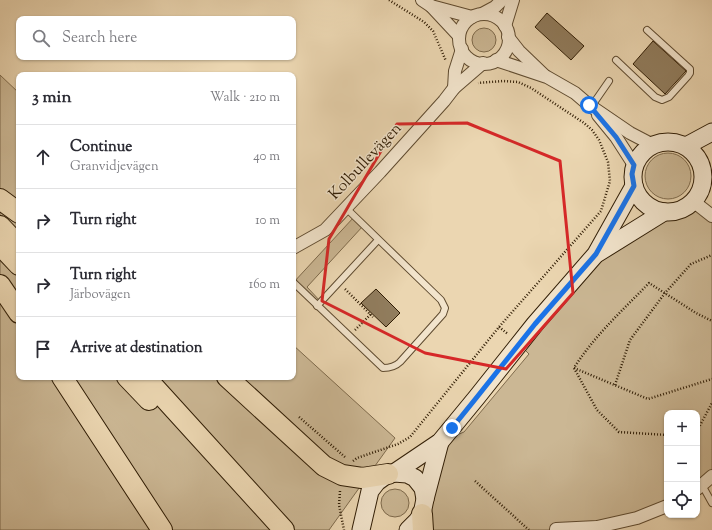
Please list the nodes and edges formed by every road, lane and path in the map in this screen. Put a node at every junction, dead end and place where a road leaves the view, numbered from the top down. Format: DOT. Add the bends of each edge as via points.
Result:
graph roads {
  1 [pos="389,0"];
  2 [pos="502,0"];
  3 [pos="513,0"];
  4 [pos="427,3"];
  5 [pos="477,15"];
  6 [pos="647,30"];
  7 [pos="507,32"];
  8 [pos="459,36"];
  9 [pos="462,49"];
  10 [pos="496,60"];
  11 [pos="616,60"];
  12 [pos="483,63"];
  13 [pos="461,75"];
  14 [pos="547,77"];
  15 [pos="609,81"];
  16 [pos="590,106"];
  17 [pos="712,132"];
  18 [pos="653,145"];
  19 [pos="686,146"];
  20 [pos="712,160"];
  21 [pos="634,165"];
  22 [pos="703,177"];
  23 [pos="634,186"];
  24 [pos="0,199"];
  25 [pos="693,201"];
  26 [pos="346,208"];
  27 [pos="16,210"];
  28 [pos="664,212"];
  29 [pos="712,216"];
  30 [pos="0,226"];
  31 [pos="378,240"];
  32 [pos="16,243"];
  33 [pos="0,245"];
  34 [pos="296,246"];
  35 [pos="596,254"];
  36 [pos="712,255"];
  37 [pos="16,262"];
  38 [pos="339,283"];
  39 [pos="0,285"];
  40 [pos="296,285"];
  41 [pos="664,293"];
  42 [pos="363,300"];
  43 [pos="360,304"];
  44 [pos="317,306"];
  45 [pos="16,309"];
  46 [pos="371,314"];
  47 [pos="374,317"];
  48 [pos="712,321"];
  49 [pos="350,337"];
  50 [pos="574,368"];
  51 [pos="712,379"];
  52 [pos="64,380"];
  53 [pos="130,380"];
  54 [pos="148,380"];
  55 [pos="230,380"];
  56 [pos="615,385"];
  57 [pos="712,403"];
  58 [pos="299,417"];
  59 [pos="700,425"];
  60 [pos="664,435"];
  61 [pos="440,442"];
  62 [pos="391,473"];
  63 [pos="345,476"];
  64 [pos="712,476"];
  65 [pos="475,481"];
  66 [pos="700,487"];
  67 [pos="712,503"];
  68 [pos="664,507"];
  69 [pos="423,514"];
  70 [pos="162,530"];
  71 [pos="266,530"];
  72 [pos="284,530"];
  73 [pos="344,530"];
  74 [pos="361,530"];
  75 [pos="408,530"];
  76 [pos="529,530"];
  77 [pos="556,530"];
  1 -- 13 [label="path" via="424,22 433,31 447,64"];
  2 -- 5 [label="street" via="495,7"];
  3 -- 7 [label="street"];
  4 -- 5 [label="street"];
  4 -- 8 [label="street"];
  5 -- 7 [label="street" via="495,17 501,21"];
  5 -- 8 [label="street" via="463,25"];
  6 -- 11 [label="lane" via="690,69 688,76 669,97 662,100 656,97"];
  7 -- 10 [label="street" via="506,50"];
  7 -- 14 [label="street" via="519,51"];
  8 -- 9 [label="street"];
  9 -- 12 [label="street" via="470,59"];
  9 -- 13 [label="street"];
  10 -- 12 [label="street"];
  10 -- 14 [label="street"];
  12 -- 13 [label="street, Kolbullevägen"];
  13 -- 26 [label="street, Kolbullevägen" via="444,101"];
  13 -- 58 [label="path" via="475,84 518,82 531,88 592,130 608,162 610,181 601,211 491,336 410,437 352,462"];
  14 -- 16 [label="street" via="575,93"];
  15 -- 16 [label="lane"];
  16 -- 18 [label="street"];
  16 -- 21 [label="street" via="616,137"];
  17 -- 19 [label="main road"];
  18 -- 19 [label="main road" via="664,141"];
  18 -- 21 [label="main road" via="639,156"];
  19 -- 22 [label="main road" via="700,162"];
  20 -- 22 [label="main road"];
  21 -- 23 [label="main road"];
  22 -- 25 [label="main road" via="702,188"];
  23 -- 28 [label="main road" via="644,203"];
  23 -- 35 [label="main road"];
  24 -- 27 [label="highway"];
  25 -- 28 [label="main road" via="674,212"];
  25 -- 29 [label="street"];
  26 -- 31 [label="lane"];
  26 -- 34 [label="street, Kolbullevägen" via="325,230"];
  28 -- 35 [label="main road"];
  30 -- 32 [label="highway"];
  31 -- 38 [label="lane"];
  31 -- 49 [label="lane" via="440,300 445,308 443,314 400,362 389,368 383,368"];
  33 -- 37 [label="highway"];
  35 -- 61 [label="main road" via="535,324"];
  36 -- 41 [label="path" via="691,264"];
  38 -- 43 [label="path"];
  38 -- 44 [label="lane"];
  39 -- 45 [label="highway"];
  40 -- 44 [label="lane"];
  41 -- 48 [label="path"];
  41 -- 50 [label="path" via="649,283 582,354"];
  41 -- 56 [label="path" via="630,340"];
  42 -- 43 [label="path"];
  43 -- 46 [label="path"];
  44 -- 49 [label="lane"];
  46 -- 47 [label="path"];
  46 -- 49 [label="path"];
  50 -- 56 [label="path"];
  50 -- 60 [label="path" via="597,410 619,432"];
  51 -- 56 [label="path" via="648,399"];
  52 -- 70 [label="highway"];
  53 -- 71 [label="highway"];
  54 -- 72 [label="highway"];
  55 -- 63 [label="highway" via="324,466"];
  57 -- 59 [label="path"];
  61 -- 62 [label="main road"];
  61 -- 69 [label="main road"];
  62 -- 63 [label="highway" via="362,478"];
  62 -- 69 [label="main road" via="407,474 415,478 423,488"];
  62 -- 74 [label="main road" via="377,482 370,491"];
  63 -- 73 [label="path" via="341,485 339,505"];
  64 -- 66 [label="street"];
  65 -- 76 [label="path"];
  66 -- 67 [label="lane"];
  68 -- 77 [label="street" via="637,518 597,527"];
  69 -- 75 [label="main road"];
}
